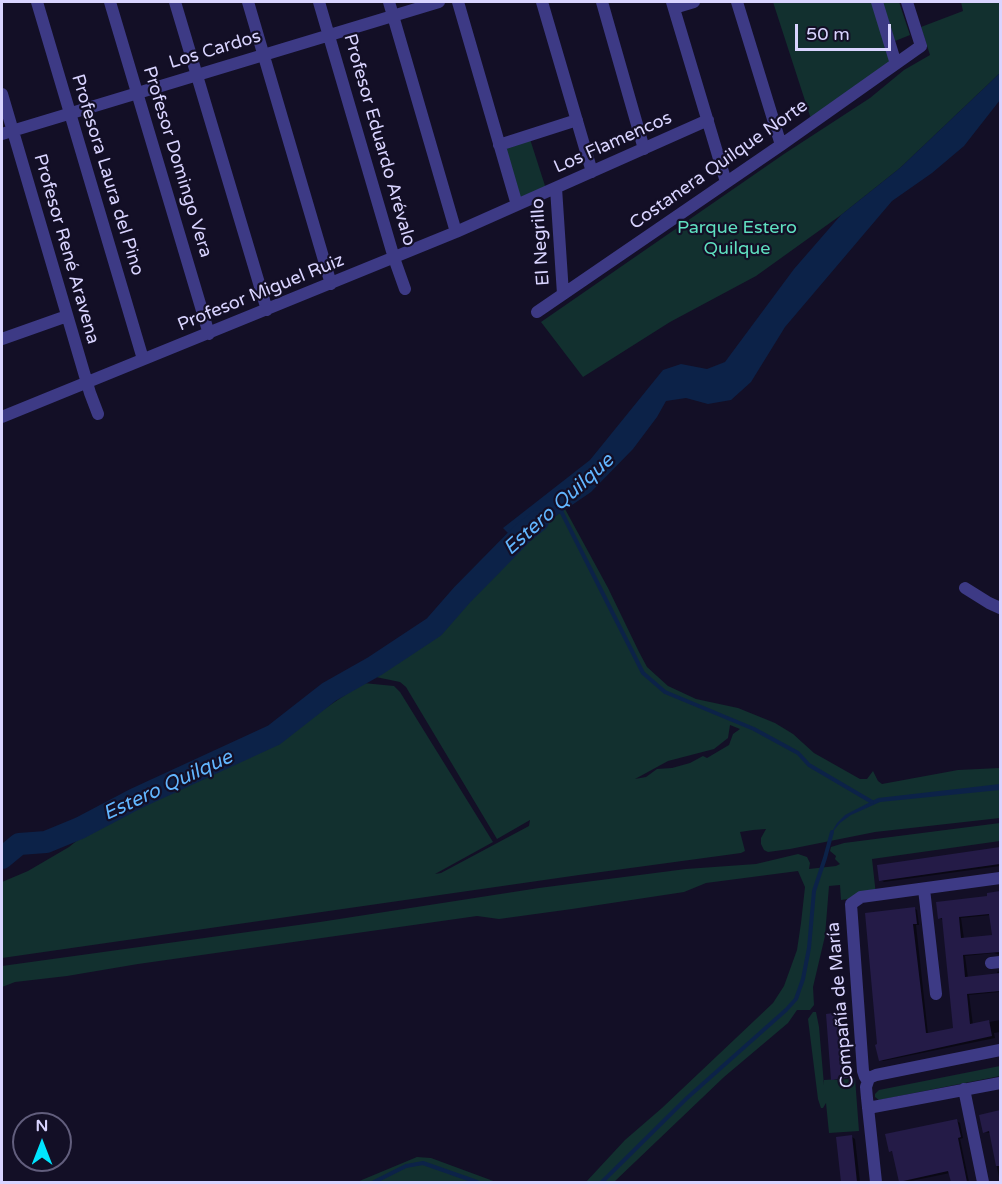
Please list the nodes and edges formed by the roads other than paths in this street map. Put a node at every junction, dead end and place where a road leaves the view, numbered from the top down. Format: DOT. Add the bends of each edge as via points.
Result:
graph roads {
  1 [pos="37,2"];
  2 [pos="110,2"];
  3 [pos="175,2"];
  4 [pos="248,2"];
  5 [pos="319,2"];
  6 [pos="389,2"];
  7 [pos="439,2"];
  8 [pos="458,2"];
  9 [pos="542,2"];
  10 [pos="602,2"];
  11 [pos="694,2"];
  12 [pos="737,2"];
  13 [pos="878,2"];
  14 [pos="907,2"];
  15 [pos="673,5"];
  16 [pos="393,15"];
  17 [pos="329,35"];
  18 [pos="263,55"];
  19 [pos="896,64"];
  20 [pos="197,75"];
  21 [pos="137,93"];
  22 [pos="2,94"];
  23 [pos="70,113"];
  24 [pos="577,120"];
  25 [pos="708,120"];
  26 [pos="7,132"];
  27 [pos="499,145"];
  28 [pos="781,145"];
  29 [pos="644,149"];
  30 [pos="592,172"];
  31 [pos="726,182"];
  32 [pos="556,188"];
  33 [pos="533,198"];
  34 [pos="517,206"];
  35 [pos="456,232"];
  36 [pos="394,258"];
  37 [pos="331,284"];
  38 [pos="405,289"];
  39 [pos="563,294"];
  40 [pos="267,310"];
  41 [pos="537,312"];
  42 [pos="67,316"];
  43 [pos="209,334"];
  44 [pos="2,339"];
  45 [pos="143,359"];
  46 [pos="87,383"];
  47 [pos="98,414"];
  48 [pos="2,417"];
  49 [pos="965,588"];
  50 [pos="1000,608"];
  51 [pos="1000,878"];
  52 [pos="924,889"];
  53 [pos="936,994"];
  54 [pos="1000,1050"];
  55 [pos="869,1078"];
  56 [pos="1000,1083"];
  57 [pos="964,1089"];
  58 [pos="868,1108"];
  59 [pos="876,1182"];
  60 [pos="983,1182"];
  1 -- 23 [label="street, Profesora Laura del Pino"];
  2 -- 21 [label="street, Profesor Domingo Vera"];
  3 -- 20 [label="street"];
  4 -- 18 [label="street"];
  5 -- 17 [label="street, Profesor Eduardo Arévalo"];
  6 -- 16 [label="street"];
  7 -- 16 [label="street, Los Cardos"];
  8 -- 27 [label="street"];
  9 -- 24 [label="street"];
  10 -- 29 [label="street"];
  11 -- 15 [label="street"];
  12 -- 28 [label="street"];
  13 -- 19 [label="street"];
  14 -- 19 [label="street, Costanera Quilque Norte" via="921,46"];
  15 -- 25 [label="street"];
  16 -- 17 [label="street, Los Cardos"];
  16 -- 35 [label="street"];
  17 -- 18 [label="street, Los Cardos"];
  17 -- 36 [label="street, Profesor Eduardo Arévalo"];
  18 -- 20 [label="street, Los Cardos"];
  18 -- 37 [label="street"];
  19 -- 28 [label="street, Costanera Quilque Norte"];
  20 -- 21 [label="street, Los Cardos"];
  20 -- 40 [label="street"];
  21 -- 23 [label="street, Los Cardos"];
  21 -- 43 [label="street, Profesor Domingo Vera"];
  22 -- 26 [label="street, Profesor René Aravena"];
  23 -- 26 [label="street, Los Cardos"];
  23 -- 45 [label="street, Profesora Laura del Pino"];
  24 -- 27 [label="street"];
  24 -- 30 [label="street"];
  25 -- 29 [label="street, Los Flamencos"];
  25 -- 31 [label="street"];
  26 -- 42 [label="street, Profesor René Aravena"];
  27 -- 34 [label="street"];
  28 -- 31 [label="street, Costanera Quilque Norte"];
  29 -- 30 [label="street, Los Flamencos"];
  30 -- 32 [label="street, Los Flamencos"];
  31 -- 39 [label="street, Costanera Quilque Norte"];
  32 -- 33 [label="street, Los Flamencos"];
  32 -- 39 [label="street, El Negrillo"];
  33 -- 34 [label="street, Profesor Miguel Ruiz"];
  34 -- 35 [label="street, Profesor Miguel Ruiz"];
  35 -- 36 [label="street, Profesor Miguel Ruiz"];
  36 -- 37 [label="street, Profesor Miguel Ruiz"];
  36 -- 38 [label="street, Profesor Eduardo Arévalo"];
  37 -- 40 [label="street, Profesor Miguel Ruiz"];
  39 -- 41 [label="street, Costanera Quilque Norte"];
  40 -- 43 [label="street, Profesor Miguel Ruiz"];
  42 -- 44 [label="street"];
  42 -- 46 [label="street, Profesor René Aravena"];
  43 -- 45 [label="street, Profesor Miguel Ruiz"];
  45 -- 46 [label="street, Profesor Miguel Ruiz"];
  46 -- 47 [label="street, Profesor René Aravena"];
  46 -- 48 [label="street, Profesor Miguel Ruiz"];
  49 -- 50 [label="street"];
  51 -- 52 [label="street, Compañía de María"];
  52 -- 53 [label="street"];
  52 -- 55 [label="street, Compañía de María" via="861,897 850,907 863,1071"];
  54 -- 55 [label="street"];
  55 -- 58 [label="street, Compañía de María"];
  56 -- 57 [label="street"];
  57 -- 58 [label="street"];
  57 -- 60 [label="street"];
  58 -- 59 [label="street, Compañía de María"];
}
